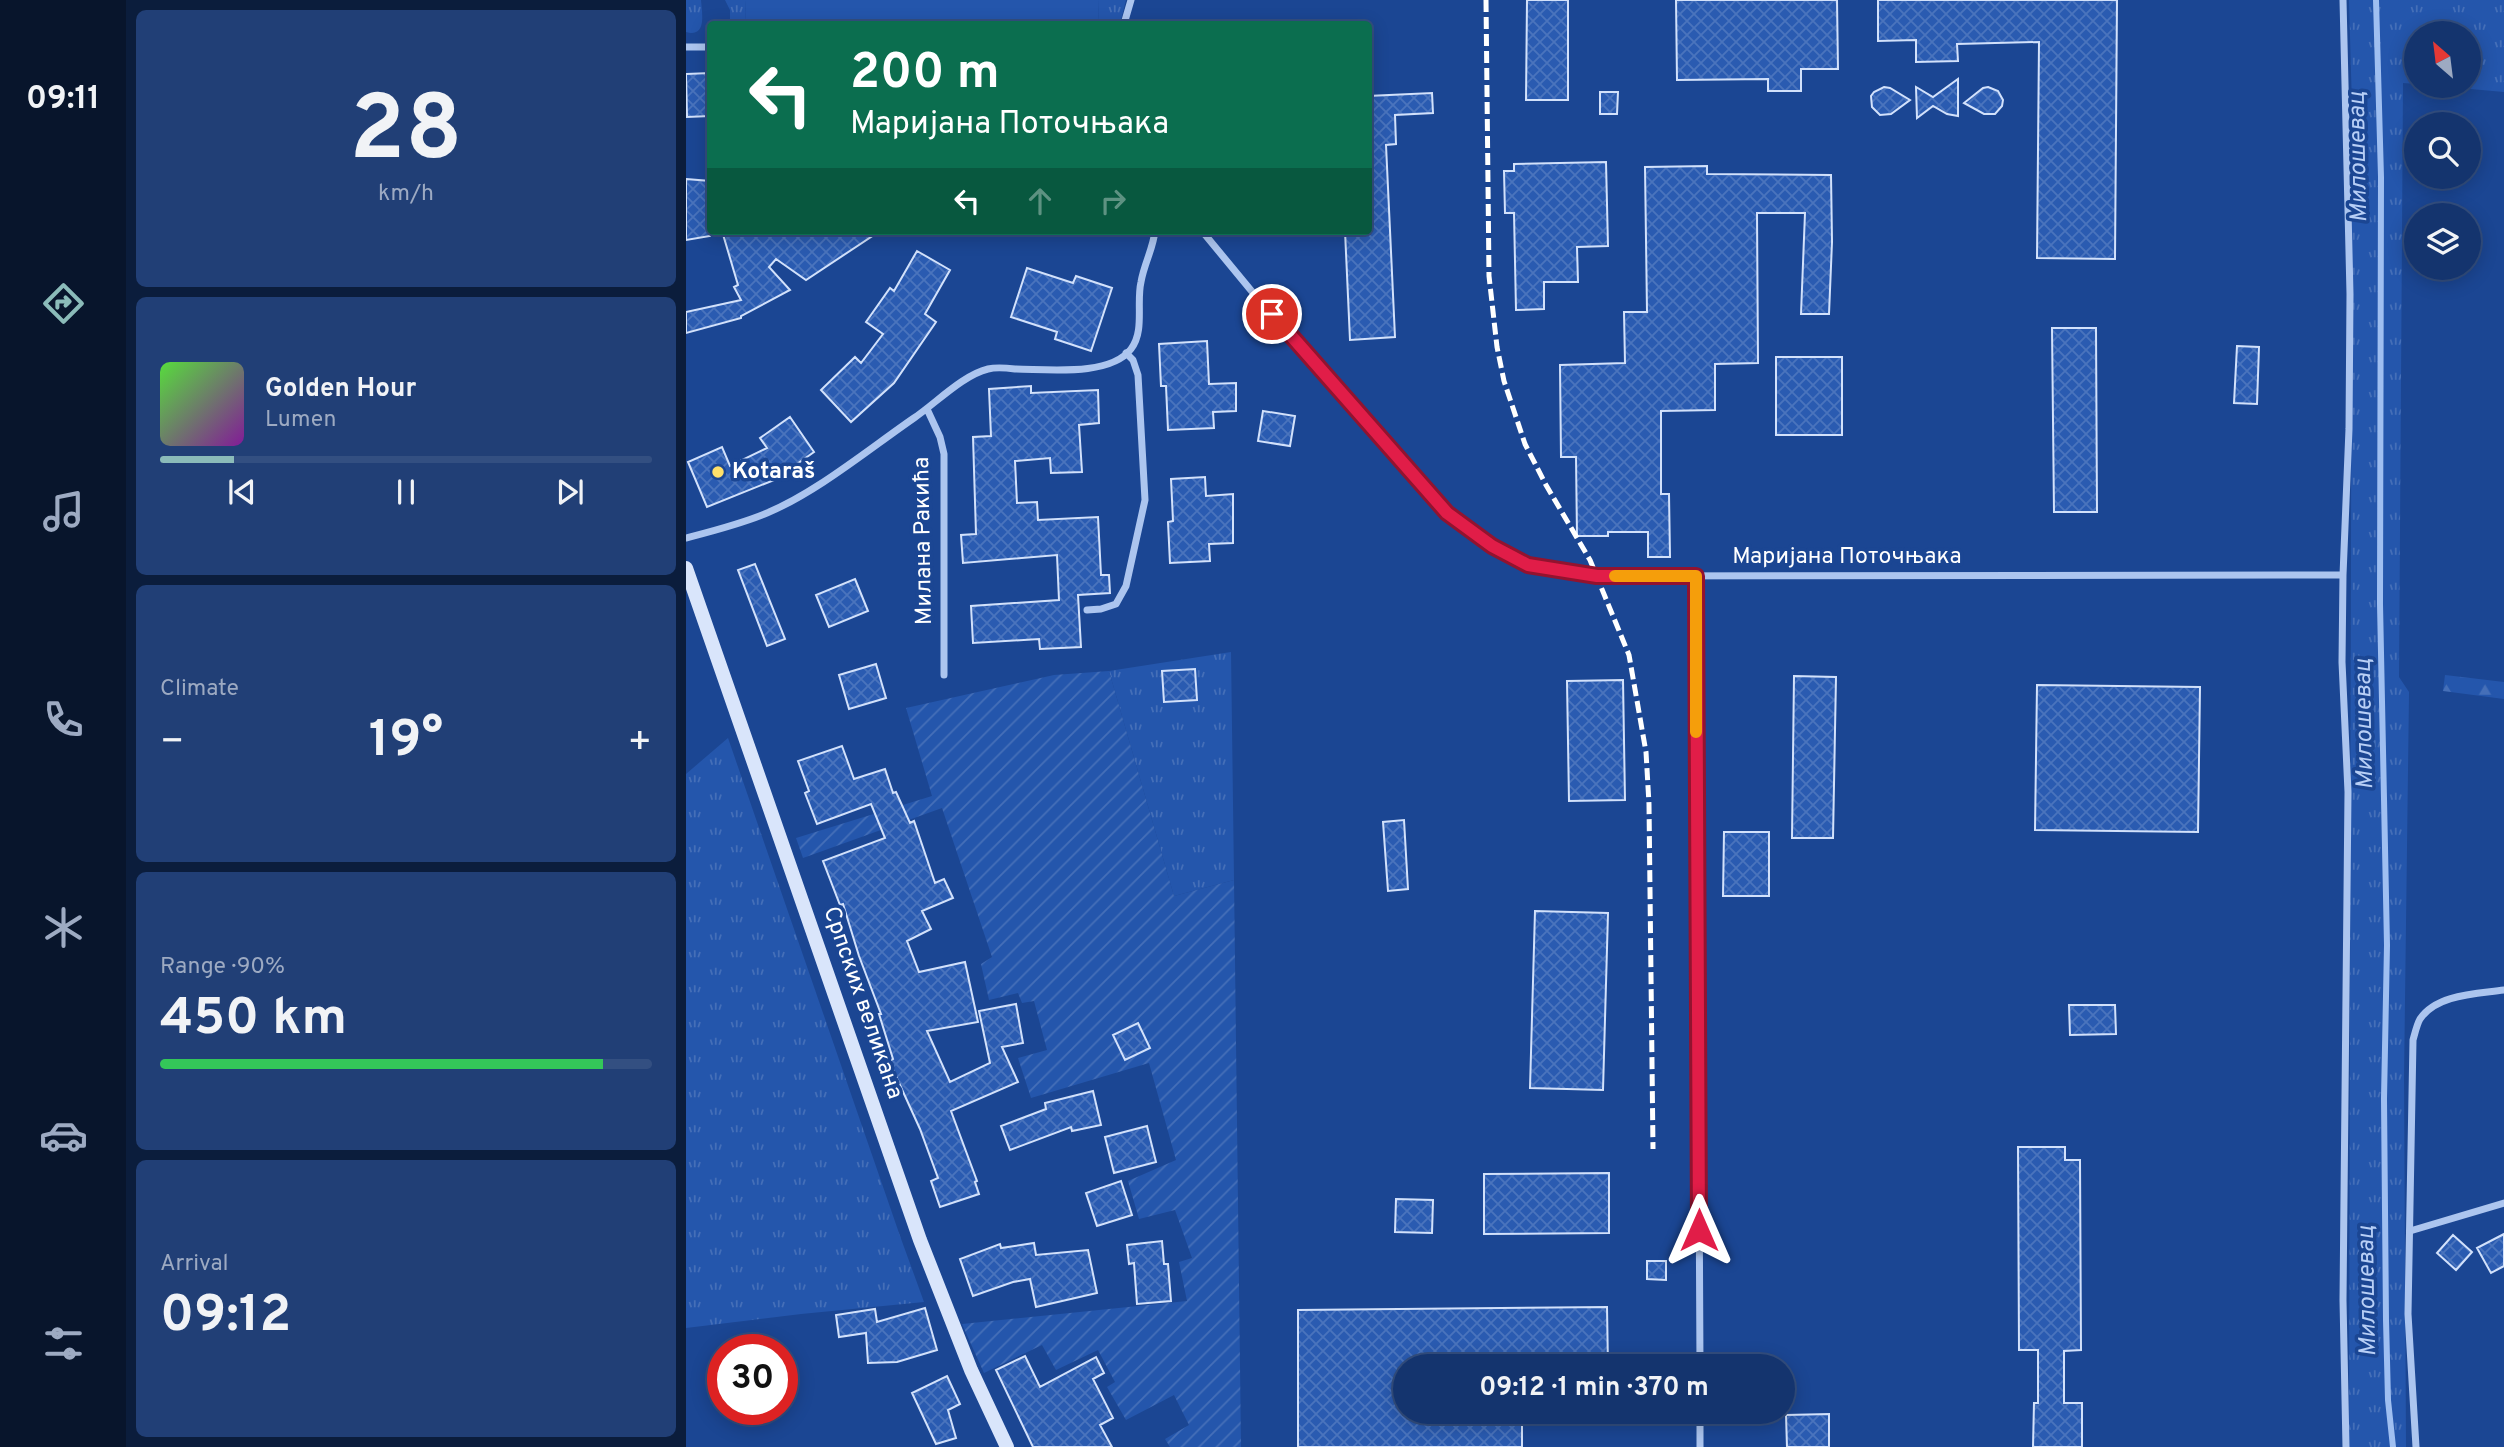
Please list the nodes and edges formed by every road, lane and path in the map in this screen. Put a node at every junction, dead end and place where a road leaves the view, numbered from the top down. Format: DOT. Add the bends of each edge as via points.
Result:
graph roads {
  1 [pos="1131,0"];
  2 [pos="2343,0"];
  3 [pos="1125,21"];
  4 [pos="687,46"];
  5 [pos="707,47"];
  6 [pos="1154,235"];
  7 [pos="1205,235"];
  8 [pos="1126,354"];
  9 [pos="927,409"];
  10 [pos="686,538"];
  11 [pos="686,568"];
  12 [pos="2343,575"];
  13 [pos="1696,576"];
  14 [pos="1087,610"];
  15 [pos="944,675"];
  16 [pos="2504,990"];
  17 [pos="2504,1203"];
  18 [pos="2410,1231"];
  19 [pos="1700,1354"];
  20 [pos="1700,1424"];
  21 [pos="1007,1447"];
  22 [pos="1700,1447"];
  23 [pos="2346,1447"];
  24 [pos="2416,1447"];
  1 -- 3 [label="street"];
  2 -- 12 [label="street" via="2350,429"];
  4 -- 5 [label="street"];
  6 -- 8 [label="street" via="1141,282 1138,335"];
  7 -- 13 [label="street, Маријана Поточњака" via="1447,513 1492,546 1528,565 1597,576"];
  8 -- 9 [label="street" via="1102,366 1079,369 990,368 967,378"];
  8 -- 14 [label="street" via="1139,375 1145,500 1126,586 1116,604"];
  9 -- 10 [label="street" via="807,491 768,512"];
  9 -- 15 [label="street, Милана Ракића" via="944,454"];
  11 -- 21 [label="main road, Српских великана" via="920,1240"];
  12 -- 13 [label="street, Маријана Поточњака"];
  12 -- 23 [label="street" via="2348,793"];
  13 -- 19 [label="street"];
  16 -- 18 [label="street" via="2441,1002 2419,1020 2413,1040"];
  17 -- 18 [label="street"];
  18 -- 24 [label="street" via="2408,1314"];
  20 -- 22 [label="street"];
}
